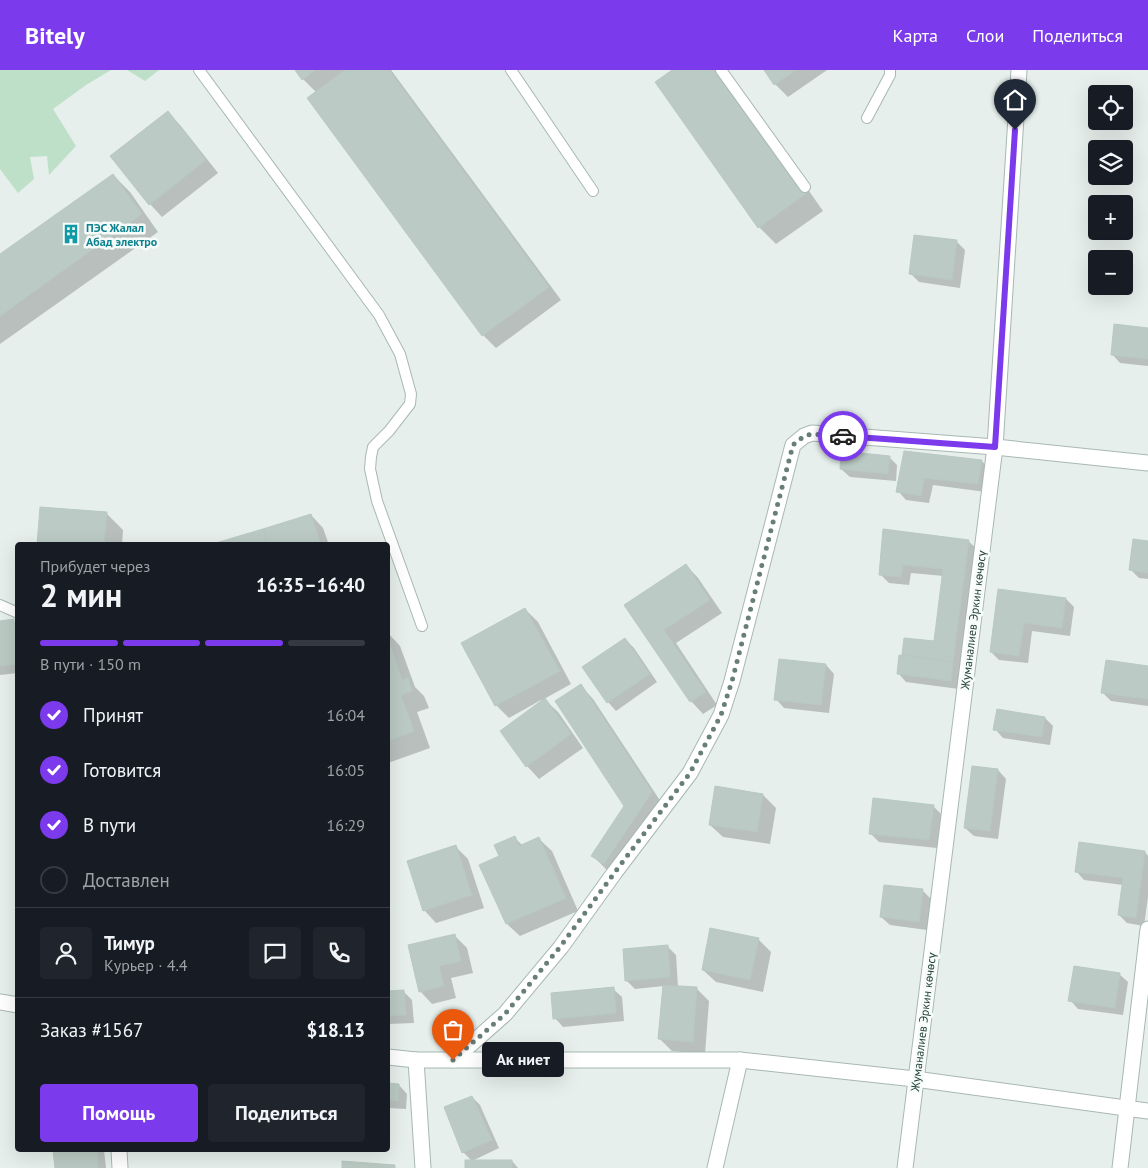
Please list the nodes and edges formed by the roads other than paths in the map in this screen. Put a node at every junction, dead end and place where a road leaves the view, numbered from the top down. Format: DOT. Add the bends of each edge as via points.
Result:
graph roads {
  1 [pos="199,70"];
  2 [pos="511,70"];
  3 [pos="721,70"];
  4 [pos="890,70"];
  5 [pos="1019,70"];
  6 [pos="867,118"];
  7 [pos="805,187"];
  8 [pos="593,191"];
  9 [pos="995,447"];
  10 [pos="1148,463"];
  11 [pos="0,605"];
  12 [pos="15,611"];
  13 [pos="422,626"];
  14 [pos="1148,929"];
  15 [pos="0,1002"];
  16 [pos="15,1004"];
  17 [pos="390,1056"];
  18 [pos="416,1060"];
  19 [pos="453,1060"];
  20 [pos="740,1060"];
  21 [pos="915,1079"];
  22 [pos="1128,1108"];
  23 [pos="1148,1111"];
  24 [pos="119,1152"];
  25 [pos="120,1168"];
  26 [pos="423,1168"];
  27 [pos="715,1168"];
  28 [pos="905,1168"];
  29 [pos="1120,1168"];
  1 -- 13 [label="lane" via="379,315 400,354 411,394 410,404 373,447 370,469 377,501"];
  2 -- 8 [label="lane"];
  3 -- 7 [label="lane"];
  4 -- 6 [label="lane"];
  5 -- 9 [label="street, Жуманалиев Эркин көчөсү"];
  9 -- 10 [label="street"];
  9 -- 19 [label="street" via="812,434 793,445 732,681 721,715 690,773 560,947 505,1014"];
  9 -- 21 [label="street, Жуманалиев Эркин көчөсү"];
  11 -- 12 [label="lane"];
  14 -- 22 [label="street"];
  15 -- 16 [label="street"];
  17 -- 18 [label="street"];
  18 -- 19 [label="street"];
  18 -- 26 [label="street"];
  19 -- 20 [label="street"];
  20 -- 21 [label="street"];
  20 -- 27 [label="street"];
  21 -- 22 [label="street"];
  21 -- 28 [label="street, Жуманалиев Эркин көчөсү"];
  22 -- 23 [label="street"];
  22 -- 29 [label="street"];
  24 -- 25 [label="street"];
}
